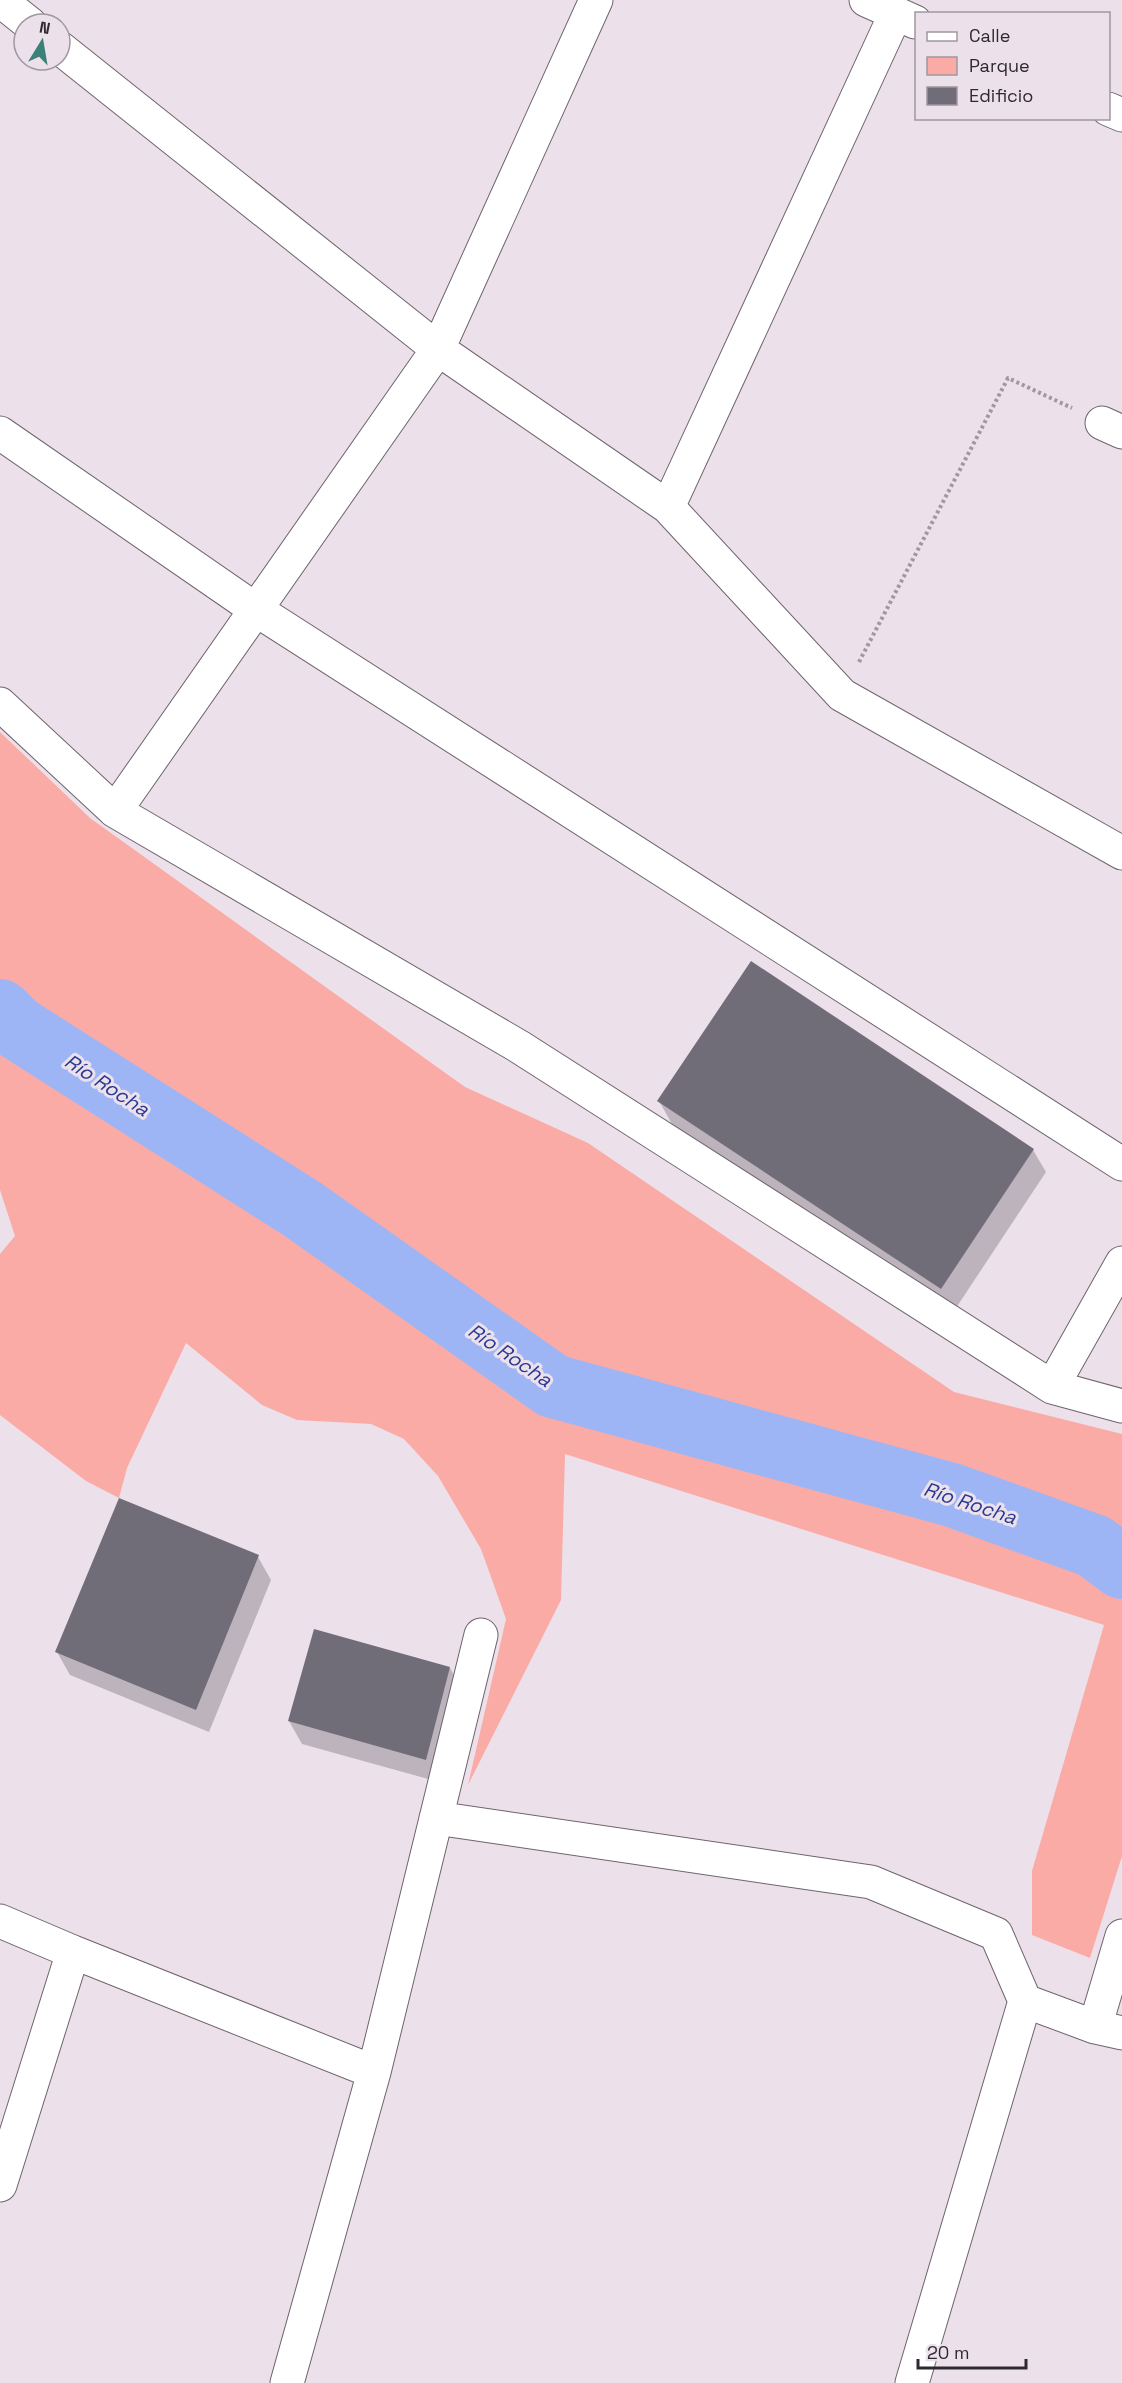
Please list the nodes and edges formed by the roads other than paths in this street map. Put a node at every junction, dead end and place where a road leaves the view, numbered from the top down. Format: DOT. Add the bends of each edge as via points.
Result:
graph roads {
  1 [pos="0,0"];
  2 [pos="596,0"];
  3 [pos="866,0"];
  4 [pos="15,12"];
  5 [pos="907,18"];
  6 [pos="72,58"];
  7 [pos="438,349"];
  8 [pos="0,433"];
  9 [pos="668,507"];
  10 [pos="255,609"];
  11 [pos="0,704"];
  12 [pos="116,811"];
  13 [pos="1122,853"];
  14 [pos="1122,1164"];
  15 [pos="1122,1263"];
  16 [pos="1052,1387"];
  17 [pos="1122,1406"];
  18 [pos="481,1635"];
  19 [pos="436,1818"];
  20 [pos="0,1921"];
  21 [pos="1122,1936"];
  22 [pos="73,1952"];
  23 [pos="1025,2001"];
  24 [pos="1108,2030"];
  25 [pos="374,2072"];
  26 [pos="0,2185"];
  27 [pos="287,2383"];
  28 [pos="912,2383"];
  1 -- 4 [label="street"];
  2 -- 7 [label="street"];
  3 -- 5 [label="street"];
  5 -- 9 [label="street"];
  6 -- 7 [label="street"];
  7 -- 9 [label="street"];
  7 -- 10 [label="street"];
  8 -- 10 [label="street"];
  9 -- 13 [label="street" via="842,695"];
  10 -- 12 [label="street"];
  10 -- 14 [label="street"];
  11 -- 12 [label="street"];
  12 -- 16 [label="street" via="518,1046"];
  15 -- 16 [label="street"];
  16 -- 17 [label="street"];
  18 -- 19 [label="street"];
  19 -- 23 [label="street" via="871,1882 996,1934"];
  19 -- 25 [label="street"];
  20 -- 22 [label="street"];
  21 -- 24 [label="street"];
  22 -- 25 [label="street"];
  22 -- 26 [label="street"];
  23 -- 24 [label="street"];
  23 -- 28 [label="street"];
  25 -- 27 [label="street"];
}
